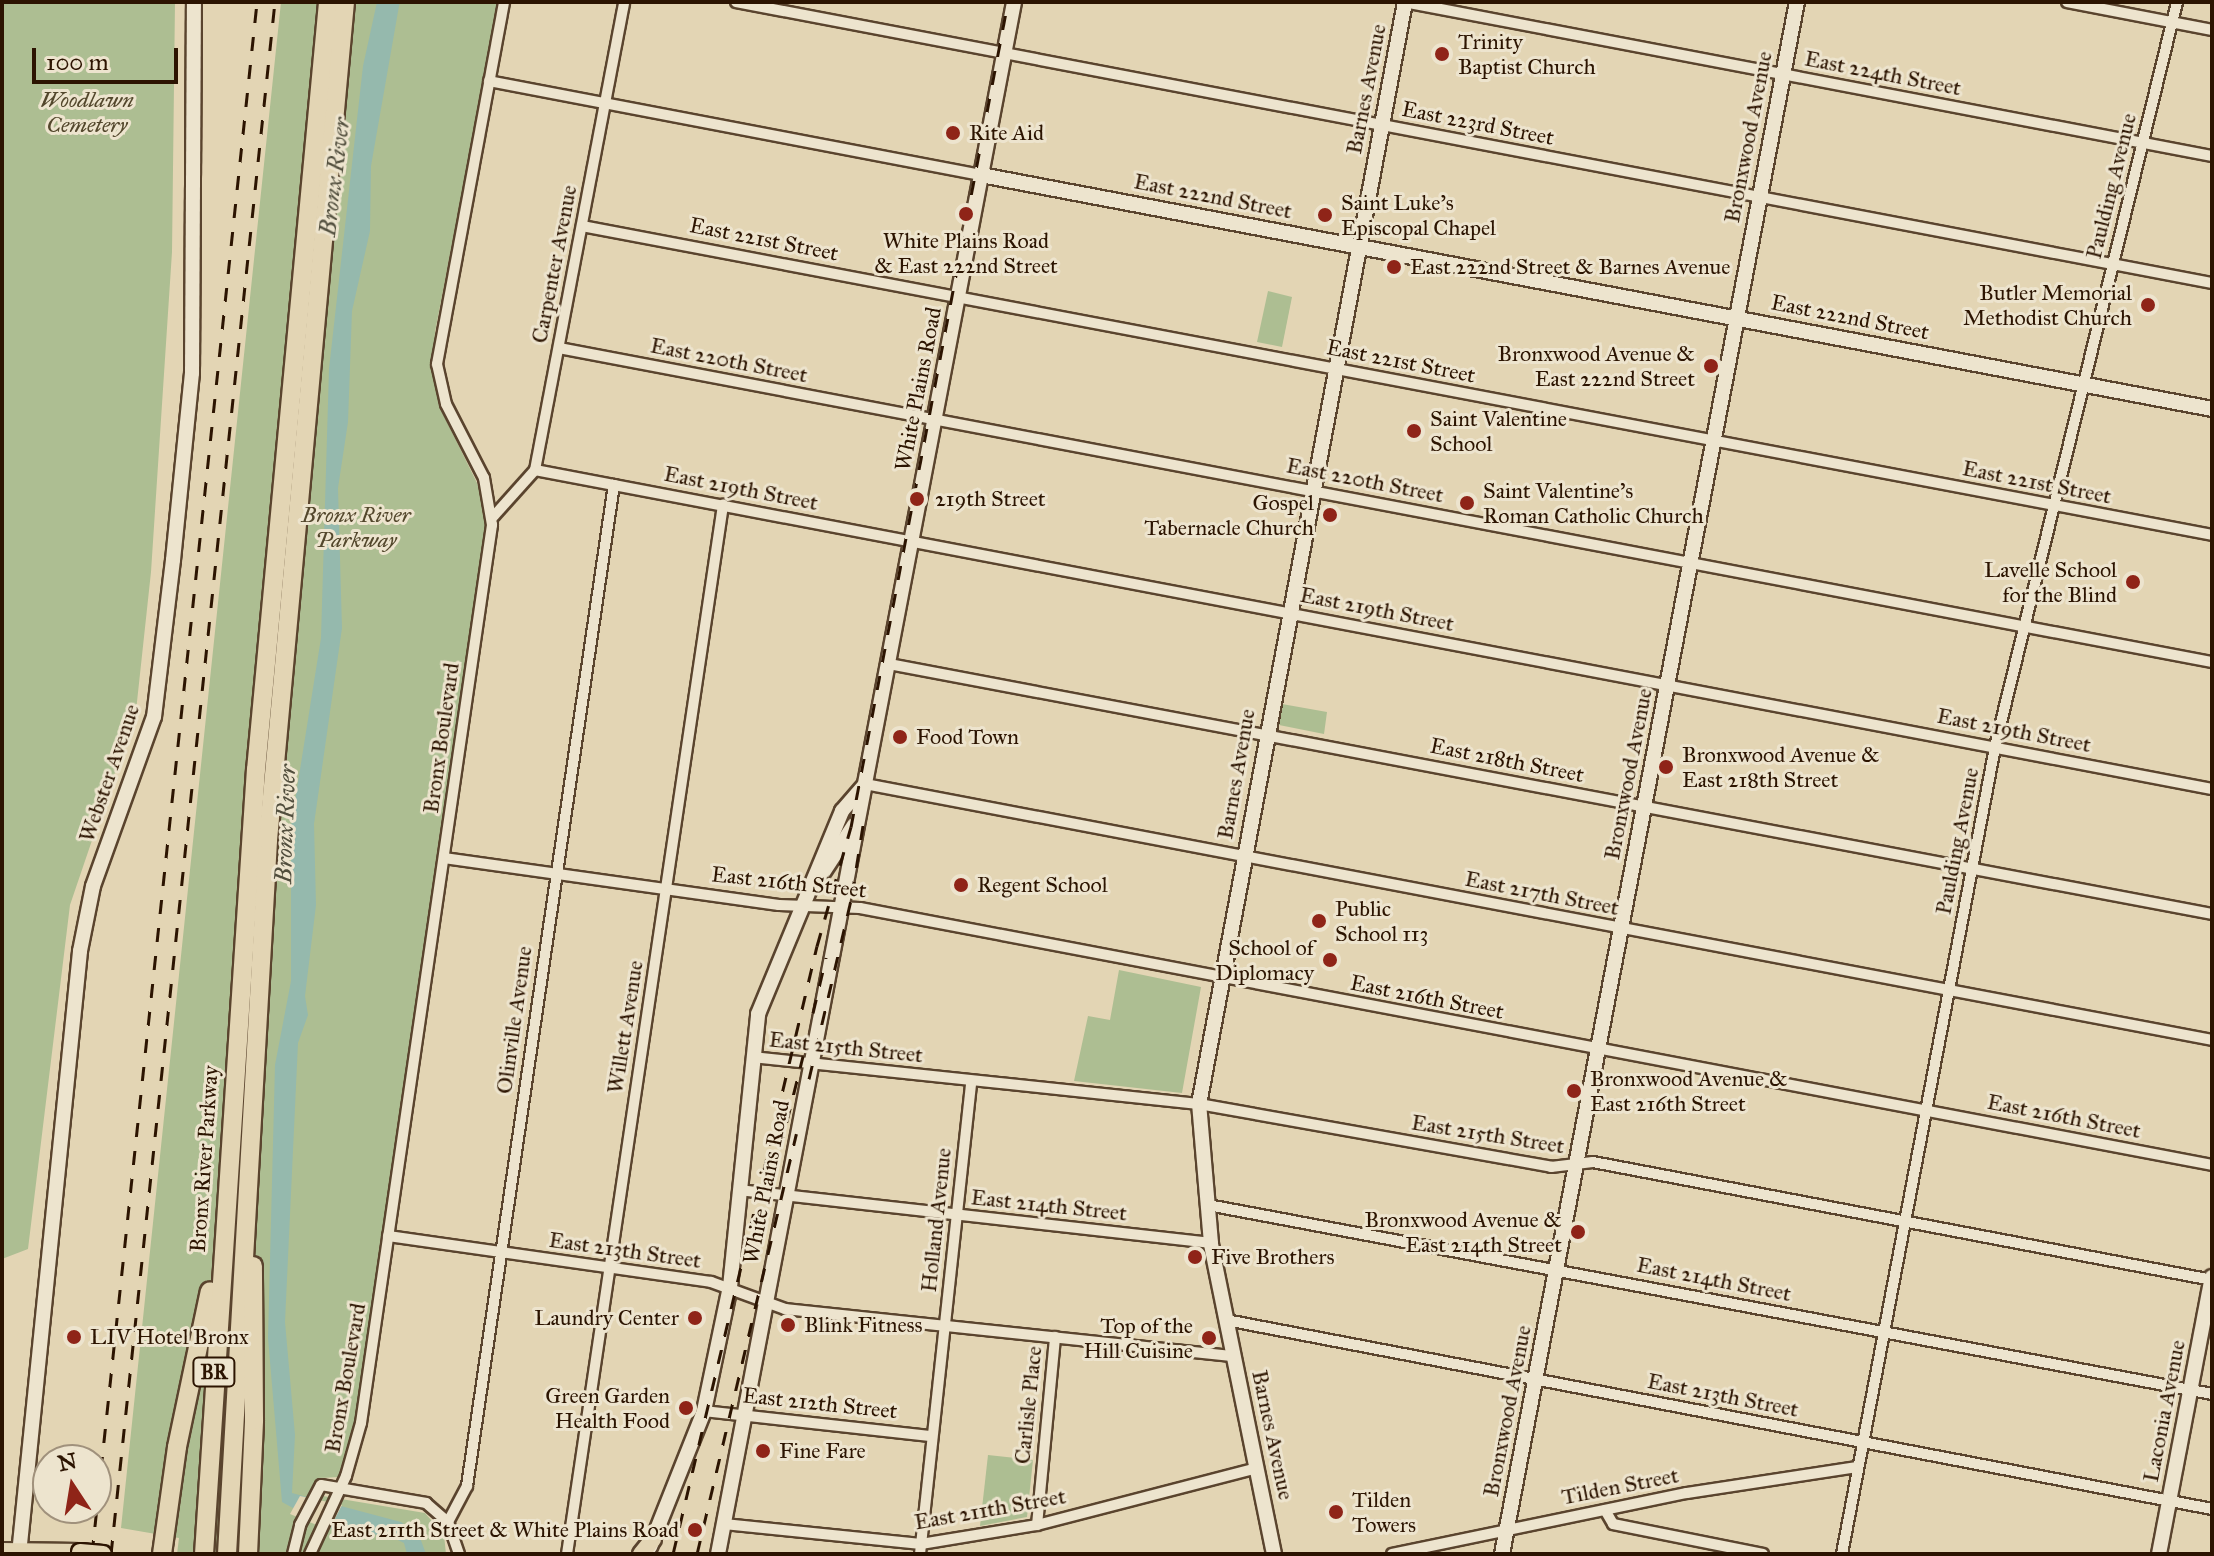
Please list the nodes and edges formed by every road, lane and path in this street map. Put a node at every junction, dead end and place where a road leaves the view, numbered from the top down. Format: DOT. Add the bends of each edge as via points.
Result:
graph roads {
  1 [pos="194,2"];
  2 [pos="328,2"];
  3 [pos="345,2"];
  4 [pos="504,2"];
  5 [pos="624,2"];
  6 [pos="736,2"];
  7 [pos="1014,2"];
  8 [pos="1404,2"];
  9 [pos="1797,2"];
  10 [pos="2067,2"];
  11 [pos="2177,2"];
  12 [pos="2172,22"];
  13 [pos="2212,30"];
  14 [pos="1004,53"];
  15 [pos="1783,74"];
  16 [pos="489,81"];
  17 [pos="605,103"];
  18 [pos="1382,125"];
  19 [pos="2142,143"];
  20 [pos="2212,156"];
  21 [pos="981,175"];
  22 [pos="1760,196"];
  23 [pos="582,226"];
  24 [pos="1359,247"];
  25 [pos="2113,263"];
  26 [pos="2212,283"];
  27 [pos="958,297"];
  28 [pos="1737,318"];
  29 [pos="559,348"];
  30 [pos="1335,369"];
  31 [pos="2084,384"];
  32 [pos="2212,409"];
  33 [pos="935,419"];
  34 [pos="1713,441"];
  35 [pos="535,470"];
  36 [pos="614,485"];
  37 [pos="1311,490"];
  38 [pos="723,505"];
  39 [pos="2054,505"];
  40 [pos="492,518"];
  41 [pos="2212,535"];
  42 [pos="912,541"];
  43 [pos="1690,563"];
  44 [pos="1288,612"];
  45 [pos="2024,626"];
  46 [pos="2212,662"];
  47 [pos="889,664"];
  48 [pos="1667,684"];
  49 [pos="1265,734"];
  50 [pos="1995,747"];
  51 [pos="865,784"];
  52 [pos="2212,789"];
  53 [pos="1644,806"];
  54 [pos="859,818"];
  55 [pos="1244,857"];
  56 [pos="444,858"];
  57 [pos="1973,868"];
  58 [pos="556,874"];
  59 [pos="814,885"];
  60 [pos="666,888"];
  61 [pos="842,905"];
  62 [pos="805,906"];
  63 [pos="2212,914"];
  64 [pos="1621,928"];
  65 [pos="1219,976"];
  66 [pos="1949,990"];
  67 [pos="2212,1040"];
  68 [pos="1597,1049"];
  69 [pos="752,1057"];
  70 [pos="811,1063"];
  71 [pos="971,1082"];
  72 [pos="1199,1104"];
  73 [pos="1926,1110"];
  74 [pos="247,1157"];
  75 [pos="2212,1165"];
  76 [pos="1575,1167"];
  77 [pos="739,1190"];
  78 [pos="785,1195"];
  79 [pos="224,1202"];
  80 [pos="1208,1205"];
  81 [pos="957,1215"];
  82 [pos="1904,1221"];
  83 [pos="388,1236"];
  84 [pos="1211,1243"];
  85 [pos="500,1253"];
  86 [pos="609,1268"];
  87 [pos="1556,1269"];
  88 [pos="2212,1279"];
  89 [pos="730,1287"];
  90 [pos="765,1301"];
  91 [pos="1226,1320"];
  92 [pos="945,1326"];
  93 [pos="1883,1331"];
  94 [pos="1055,1337"];
  95 [pos="1234,1356"];
  96 [pos="1535,1379"];
  97 [pos="2191,1390"];
  98 [pos="2212,1394"];
  99 [pos="704,1411"];
  100 [pos="744,1415"];
  101 [pos="932,1436"];
  102 [pos="1863,1443"];
  103 [pos="1857,1467"];
  104 [pos="1258,1468"];
  105 [pos="340,1488"];
  106 [pos="2169,1501"];
  107 [pos="2212,1509"];
  108 [pos="1605,1510"];
  109 [pos="448,1522"];
  110 [pos="724,1524"];
  111 [pos="1037,1525"];
  112 [pos="1507,1529"];
  113 [pos="647,1549"];
  114 [pos="920,1549"];
  115 [pos="13,1551"];
  116 [pos="103,1554"];
  117 [pos="162,1554"];
  118 [pos="204,1554"];
  119 [pos="227,1554"];
  120 [pos="248,1554"];
  121 [pos="293,1554"];
  122 [pos="310,1554"];
  123 [pos="459,1554"];
  124 [pos="567,1554"];
  125 [pos="718,1554"];
  126 [pos="1274,1554"];
  127 [pos="1392,1554"];
  128 [pos="1502,1554"];
  129 [pos="1763,1554"];
  130 [pos="1842,1554"];
  131 [pos="2159,1554"];
  1 -- 115 [label="street, Webster Avenue" via="192,373 167,619 154,717 93,886 80,951"];
  2 -- 79 [label="highway, Bronx River Parkway / BR" via="274,553"];
  3 -- 74 [label="highway, Bronx River Parkway / BR" via="289,573"];
  4 -- 16 [label="street, Bronx Boulevard"];
  5 -- 17 [label="street, Carpenter Avenue"];
  6 -- 14 [label="street, East 223rd Street"];
  7 -- 14 [label="street, White Plains Road"];
  8 -- 15 [label="street, East 224th Street"];
  8 -- 18 [label="street, Barnes Avenue"];
  9 -- 15 [label="street, Bronxwood Avenue"];
  10 -- 12 [label="street"];
  11 -- 12 [label="street, Paulding Avenue"];
  12 -- 13 [label="street"];
  12 -- 19 [label="street, Paulding Avenue"];
  14 -- 18 [label="street, East 223rd Street"];
  14 -- 21 [label="street, White Plains Road"];
  15 -- 19 [label="street, East 224th Street"];
  15 -- 22 [label="street, Bronxwood Avenue"];
  16 -- 17 [label="street, East 222nd Street"];
  16 -- 40 [label="street, Bronx Boulevard" via="437,364 446,404 484,478"];
  17 -- 21 [label="street, East 222nd Street"];
  17 -- 23 [label="street, Carpenter Avenue"];
  18 -- 22 [label="street, East 223rd Street"];
  18 -- 24 [label="street, Barnes Avenue"];
  19 -- 20 [label="street, East 224th Street"];
  19 -- 25 [label="street, Paulding Avenue"];
  21 -- 24 [label="street, East 222nd Street"];
  21 -- 27 [label="street, White Plains Road"];
  22 -- 25 [label="street, East 223rd Street"];
  22 -- 28 [label="street, Bronxwood Avenue"];
  23 -- 27 [label="street, East 221st Street"];
  23 -- 29 [label="street, Carpenter Avenue"];
  24 -- 28 [label="street, East 222nd Street"];
  24 -- 30 [label="street, Barnes Avenue"];
  25 -- 26 [label="street, East 223rd Street"];
  25 -- 31 [label="street, Paulding Avenue"];
  27 -- 30 [label="street, East 221st Street"];
  27 -- 33 [label="street, White Plains Road"];
  28 -- 31 [label="street, East 222nd Street"];
  28 -- 34 [label="street, Bronxwood Avenue"];
  29 -- 33 [label="street, East 220th Street"];
  29 -- 35 [label="street, Carpenter Avenue"];
  30 -- 34 [label="street, East 221st Street"];
  30 -- 37 [label="street, Barnes Avenue"];
  31 -- 32 [label="street, East 222nd Street"];
  31 -- 39 [label="street, Paulding Avenue"];
  33 -- 37 [label="street, East 220th Street"];
  33 -- 42 [label="street, White Plains Road"];
  34 -- 39 [label="street, East 221st Street"];
  34 -- 43 [label="street, Bronxwood Avenue"];
  35 -- 36 [label="street, East 219th Street"];
  35 -- 40 [label="street"];
  36 -- 38 [label="street, East 219th Street"];
  36 -- 58 [label="street, Olinville Avenue"];
  37 -- 43 [label="street, East 220th Street"];
  37 -- 44 [label="street, Barnes Avenue"];
  38 -- 42 [label="street, East 219th Street"];
  38 -- 60 [label="street, Willett Avenue"];
  39 -- 41 [label="street, East 221st Street"];
  39 -- 45 [label="street, Paulding Avenue"];
  40 -- 56 [label="street, Bronx Boulevard"];
  42 -- 44 [label="street, East 219th Street"];
  42 -- 47 [label="street, White Plains Road"];
  43 -- 45 [label="street, East 220th Street"];
  43 -- 48 [label="street, Bronxwood Avenue"];
  44 -- 48 [label="street, East 219th Street"];
  44 -- 49 [label="street, Barnes Avenue"];
  45 -- 46 [label="street, East 220th Street"];
  45 -- 50 [label="street, Paulding Avenue"];
  47 -- 49 [label="street, East 218th Street"];
  47 -- 51 [label="street, White Plains Road"];
  48 -- 50 [label="street, East 219th Street"];
  48 -- 53 [label="street, Bronxwood Avenue"];
  49 -- 53 [label="street, East 218th Street"];
  49 -- 55 [label="street, Barnes Avenue"];
  50 -- 52 [label="street, East 219th Street"];
  50 -- 57 [label="street, Paulding Avenue"];
  51 -- 54 [label="street, White Plains Road"];
  51 -- 55 [label="street, East 217th Street"];
  51 -- 59 [label="street, White Plains Road" via="842,811"];
  53 -- 57 [label="street, East 218th Street"];
  53 -- 64 [label="street, Bronxwood Avenue"];
  54 -- 59 [label="street, White Plains Road"];
  54 -- 61 [label="street, White Plains Road"];
  55 -- 64 [label="street, East 217th Street"];
  55 -- 65 [label="street, Barnes Avenue"];
  56 -- 58 [label="street, East 216th Street"];
  56 -- 83 [label="street, Bronx Boulevard"];
  57 -- 63 [label="street, East 218th Street"];
  57 -- 66 [label="street, Paulding Avenue"];
  58 -- 60 [label="street, East 216th Street"];
  58 -- 85 [label="street, Olinville Avenue"];
  59 -- 62 [label="street, White Plains Road"];
  60 -- 62 [label="street, East 216th Street"];
  60 -- 86 [label="street, Willett Avenue"];
  61 -- 62 [label="street, East 216th Street"];
  61 -- 65 [label="street, East 216th Street"];
  61 -- 70 [label="street, White Plains Road"];
  62 -- 69 [label="street, White Plains Road" via="760,1009"];
  64 -- 66 [label="street, East 217th Street"];
  64 -- 68 [label="street, Bronxwood Avenue"];
  65 -- 68 [label="street, East 216th Street"];
  65 -- 72 [label="street, Barnes Avenue"];
  66 -- 67 [label="street, East 217th Street"];
  66 -- 73 [label="street, Paulding Avenue"];
  68 -- 73 [label="street, East 216th Street"];
  68 -- 76 [label="street, Bronxwood Avenue"];
  69 -- 70 [label="street, East 215th Street"];
  69 -- 77 [label="street, White Plains Road"];
  70 -- 71 [label="street, East 215th Street"];
  70 -- 78 [label="street, White Plains Road"];
  71 -- 72 [label="street, East 215th Street"];
  71 -- 81 [label="street, Holland Avenue"];
  72 -- 76 [label="street, East 215th Street"];
  72 -- 80 [label="street, Barnes Avenue"];
  73 -- 75 [label="street, East 216th Street"];
  73 -- 82 [label="street, Paulding Avenue"];
  74 -- 119 [label="highway, Bronx River Parkway / BR"];
  74 -- 120 [label="highway" via="254,1206"];
  76 -- 82 [label="street, East 215th Street" via="1593,1162"];
  76 -- 87 [label="street, Bronxwood Avenue"];
  77 -- 78 [label="street, East 214th Street"];
  77 -- 89 [label="street, White Plains Road"];
  78 -- 81 [label="street, East 214th Street"];
  78 -- 90 [label="street, White Plains Road"];
  79 -- 117 [label="highway"];
  79 -- 118 [label="highway, Bronx River Parkway / BR"];
  80 -- 84 [label="street, Barnes Avenue"];
  80 -- 87 [label="street, East 214th Street"];
  81 -- 84 [label="street, East 214th Street"];
  81 -- 92 [label="street, Holland Avenue"];
  82 -- 88 [label="street, East 215th Street"];
  82 -- 93 [label="street, Paulding Avenue"];
  83 -- 85 [label="street, East 213th Street"];
  83 -- 105 [label="street, Bronx Boulevard" via="361,1423"];
  84 -- 91 [label="street, Barnes Avenue"];
  85 -- 86 [label="street, East 213th Street"];
  85 -- 109 [label="street, Olinville Avenue" via="465,1493"];
  86 -- 89 [label="street, East 213th Street"];
  86 -- 124 [label="street, Willett Avenue"];
  87 -- 93 [label="street, East 214th Street"];
  87 -- 96 [label="street, Bronxwood Avenue"];
  88 -- 97 [label="street, Laconia Avenue"];
  89 -- 90 [label="street, East 213th Street"];
  89 -- 99 [label="street, White Plains Road"];
  90 -- 92 [label="street, East 213th Street" via="782,1308"];
  90 -- 100 [label="street, White Plains Road"];
  91 -- 95 [label="street, Barnes Avenue"];
  91 -- 96 [label="street, East 213th Street"];
  92 -- 94 [label="street, East 213th Street"];
  92 -- 101 [label="street, Holland Avenue"];
  93 -- 97 [label="street, East 214th Street"];
  93 -- 102 [label="street, Paulding Avenue"];
  94 -- 95 [label="street, East 213th Street"];
  94 -- 111 [label="street, Carlisle Place"];
  95 -- 104 [label="street, Barnes Avenue"];
  96 -- 102 [label="street, East 213th Street"];
  96 -- 112 [label="street, Bronxwood Avenue"];
  97 -- 98 [label="street, East 214th Street"];
  97 -- 106 [label="street, Laconia Avenue"];
  99 -- 100 [label="street, East 212th Street"];
  99 -- 113 [label="street, White Plains Road"];
  100 -- 101 [label="street, East 212th Street"];
  100 -- 110 [label="street, White Plains Road"];
  101 -- 114 [label="street, Holland Avenue"];
  102 -- 103 [label="street, Paulding Avenue"];
  102 -- 106 [label="street, East 213th Street"];
  103 -- 108 [label="street, Tilden Street"];
  103 -- 130 [label="street, Paulding Avenue"];
  104 -- 111 [label="street, East 211th Street"];
  104 -- 126 [label="street, Barnes Avenue"];
  105 -- 109 [label="street" via="422,1502"];
  105 -- 121 [label="street" via="321,1485 300,1525"];
  105 -- 122 [label="street, Bronx Boulevard"];
  106 -- 107 [label="street, East 213th Street"];
  106 -- 131 [label="street, Laconia Avenue"];
  108 -- 112 [label="street, Tilden Street"];
  108 -- 129 [label="street" via="1613,1524"];
  109 -- 123 [label="street"];
  110 -- 114 [label="street, East 211th Street"];
  110 -- 125 [label="street, White Plains Road"];
  111 -- 114 [label="street, East 211th Street"];
  112 -- 127 [label="street, Tilden Street"];
  112 -- 128 [label="street, Bronxwood Avenue"];
  115 -- 116 [label="main road, bridge"];
}
